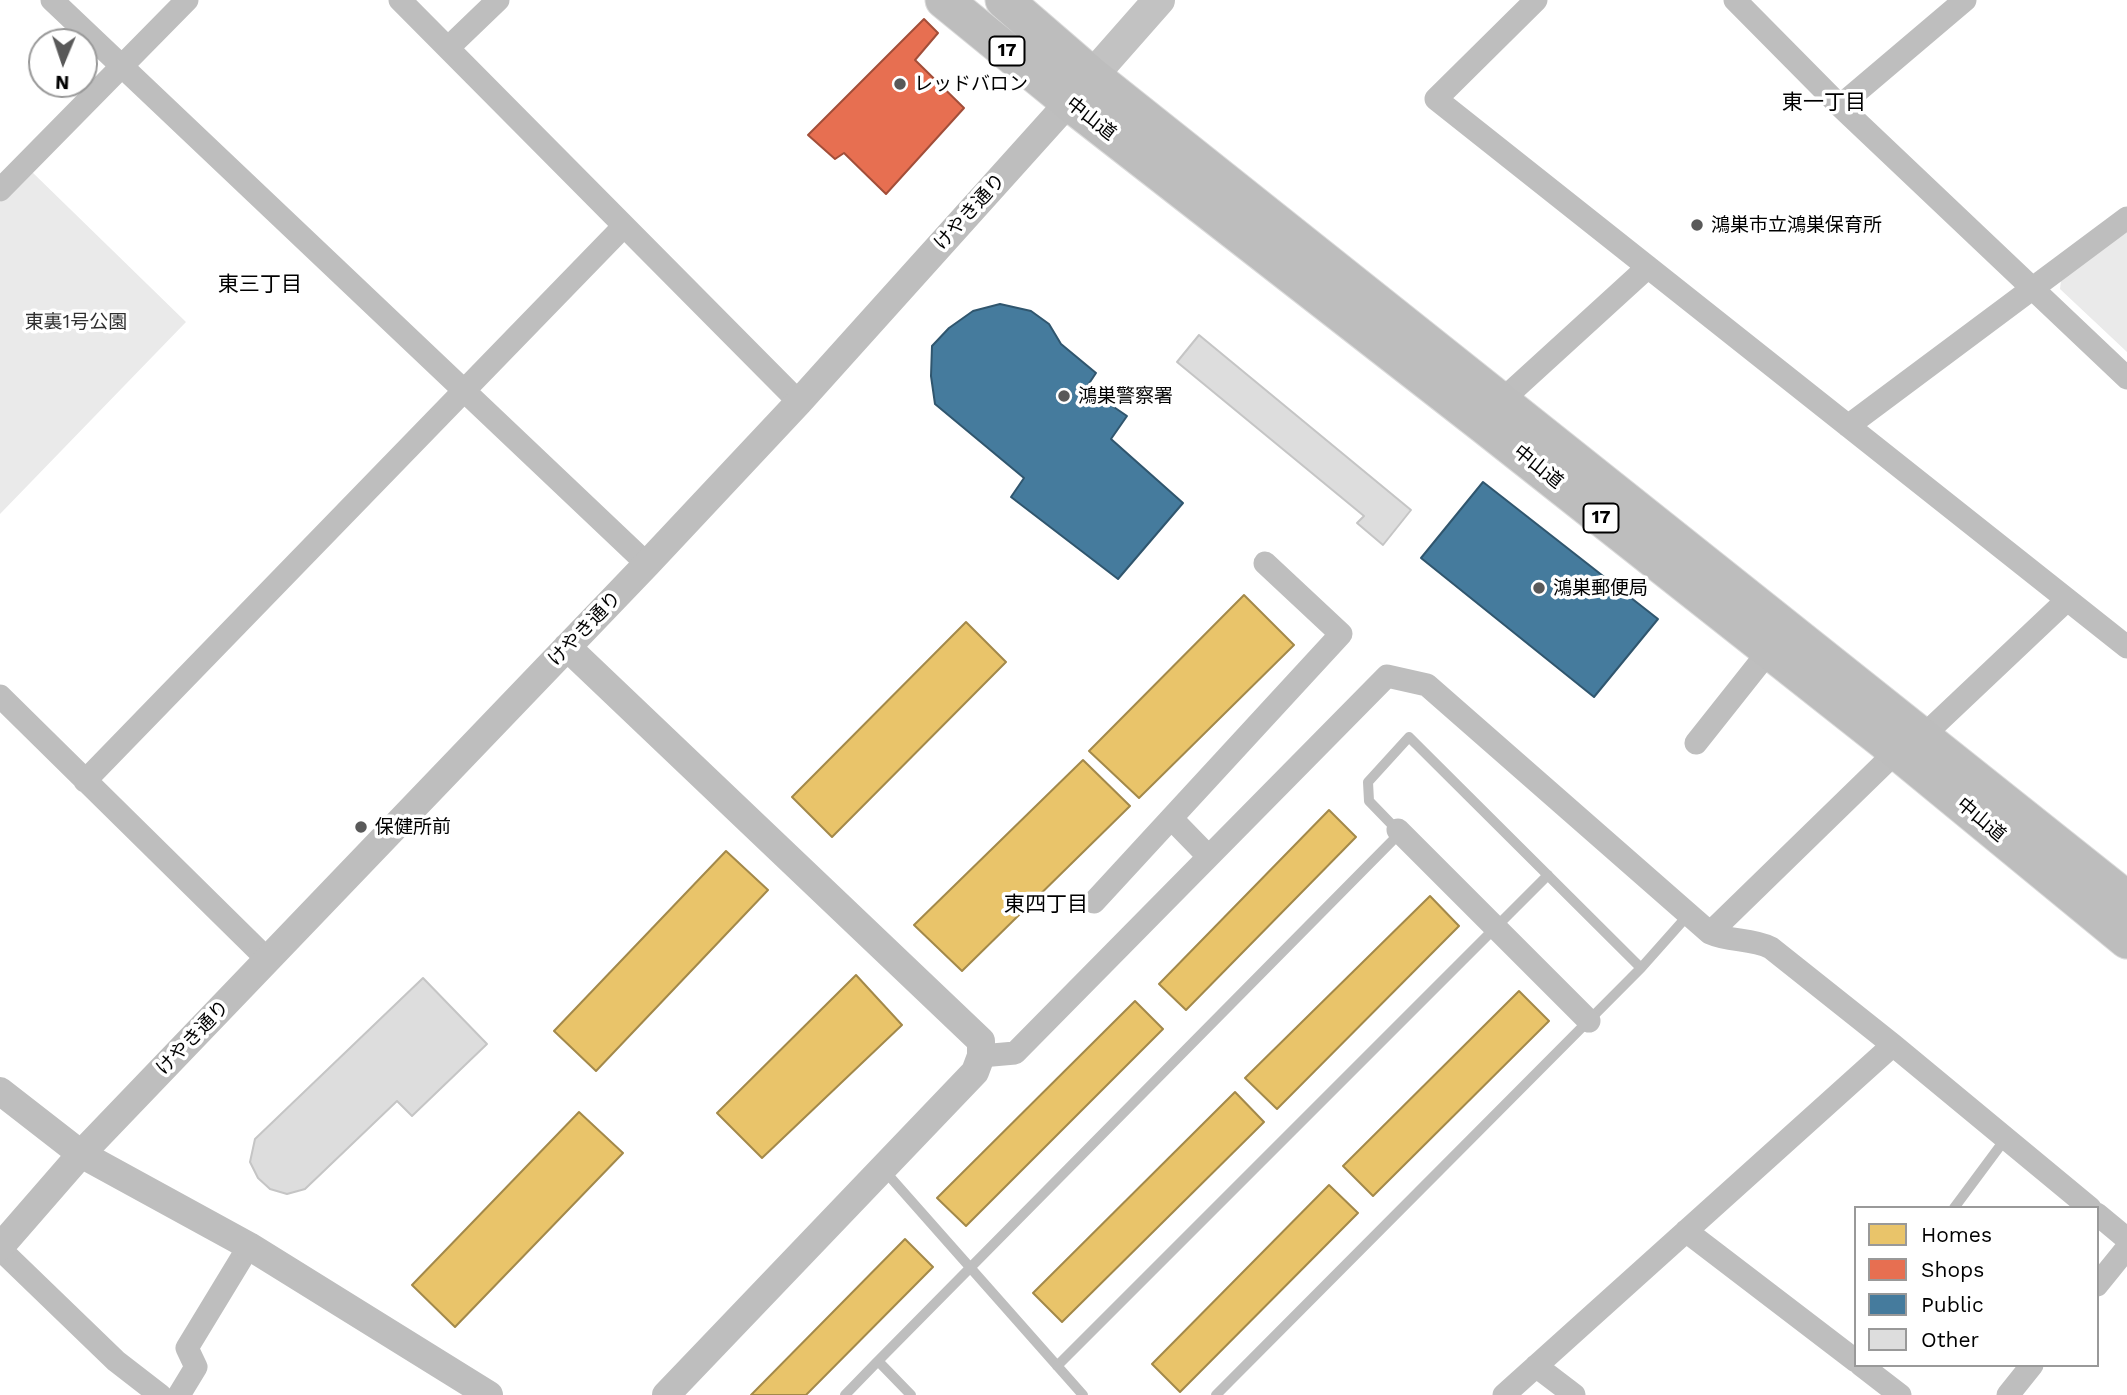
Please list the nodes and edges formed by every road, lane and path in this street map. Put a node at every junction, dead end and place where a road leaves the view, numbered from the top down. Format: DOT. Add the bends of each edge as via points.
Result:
graph roads {
  1 [pos="52,0"];
  2 [pos="187,0"];
  3 [pos="400,0"];
  4 [pos="498,0"];
  5 [pos="944,0"];
  6 [pos="1004,0"];
  7 [pos="1159,0"];
  8 [pos="1536,0"];
  9 [pos="1735,0"];
  10 [pos="1965,0"];
  11 [pos="448,48"];
  12 [pos="122,67"];
  13 [pos="1081,89"];
  14 [pos="1840,106"];
  15 [pos="0,190"];
  16 [pos="2127,218"];
  17 [pos="623,227"];
  18 [pos="1648,267"];
  19 [pos="2033,289"];
  20 [pos="2127,378"];
  21 [pos="464,390"];
  22 [pos="799,402"];
  23 [pos="1500,402"];
  24 [pos="1848,426"];
  25 [pos="647,564"];
  26 [pos="1265,564"];
  27 [pos="2067,600"];
  28 [pos="567,647"];
  29 [pos="2127,647"];
  30 [pos="1769,651"];
  31 [pos="0,696"];
  32 [pos="1696,743"];
  33 [pos="1910,744"];
  34 [pos="85,781"];
  35 [pos="1172,819"];
  36 [pos="1398,830"];
  37 [pos="1208,856"];
  38 [pos="1548,875"];
  39 [pos="2127,900"];
  40 [pos="1094,902"];
  41 [pos="1689,914"];
  42 [pos="1496,927"];
  43 [pos="1710,933"];
  44 [pos="2127,940"];
  45 [pos="268,960"];
  46 [pos="1641,968"];
  47 [pos="1589,1021"];
  48 [pos="1893,1045"];
  49 [pos="981,1056"];
  50 [pos="0,1091"];
  51 [pos="2006,1138"];
  52 [pos="81,1154"];
  53 [pos="883,1168"];
  54 [pos="1955,1206"];
  55 [pos="2088,1206"];
  56 [pos="2099,1216"];
  57 [pos="1686,1231"];
  58 [pos="2127,1239"];
  59 [pos="249,1246"];
  60 [pos="0,1248"];
  61 [pos="2127,1248"];
  62 [pos="971,1267"];
  63 [pos="2099,1283"];
  64 [pos="1854,1359"];
  65 [pos="878,1361"];
  66 [pos="1058,1366"];
  67 [pos="1536,1366"];
  68 [pos="1864,1367"];
  69 [pos="2030,1367"];
  70 [pos="477,1392"];
  71 [pos="160,1395"];
  72 [pos="179,1395"];
  73 [pos="666,1395"];
  74 [pos="845,1395"];
  75 [pos="911,1395"];
  76 [pos="1083,1395"];
  77 [pos="1216,1395"];
  78 [pos="1504,1395"];
  79 [pos="1574,1395"];
  80 [pos="1900,1395"];
  81 [pos="2008,1395"];
  1 -- 12 [label="street"];
  2 -- 12 [label="street"];
  3 -- 11 [label="street"];
  4 -- 11 [label="street"];
  5 -- 13 [label="highway, 中山道 / 17"];
  6 -- 13 [label="highway, 中山道 / 17"];
  7 -- 13 [label="main road, けやき通り"];
  8 -- 18 [label="street" via="1436,99"];
  9 -- 14 [label="street"];
  10 -- 14 [label="street"];
  11 -- 17 [label="street"];
  12 -- 15 [label="street"];
  12 -- 21 [label="street"];
  13 -- 22 [label="street, けやき通り"];
  13 -- 23 [label="highway, 中山道 / 17"];
  13 -- 30 [label="highway, 中山道 / 17" via="1484,425"];
  14 -- 19 [label="street"];
  16 -- 19 [label="street"];
  17 -- 21 [label="street"];
  17 -- 22 [label="street"];
  18 -- 23 [label="street"];
  18 -- 24 [label="street"];
  19 -- 20 [label="street"];
  19 -- 24 [label="street"];
  21 -- 25 [label="street"];
  21 -- 34 [label="street"];
  22 -- 25 [label="street, けやき通り"];
  23 -- 33 [label="highway, 中山道 / 17"];
  24 -- 27 [label="street"];
  25 -- 28 [label="street, けやき通り"];
  26 -- 35 [label="street" via="1341,634"];
  27 -- 29 [label="street"];
  27 -- 33 [label="street"];
  28 -- 45 [label="street, けやき通り"];
  28 -- 49 [label="street" via="981,1041"];
  30 -- 32 [label="street"];
  30 -- 33 [label="highway, 中山道 / 17"];
  31 -- 34 [label="street"];
  33 -- 39 [label="highway, 中山道 / 17"];
  33 -- 43 [label="street"];
  33 -- 44 [label="highway, 中山道 / 17"];
  34 -- 45 [label="street"];
  35 -- 37 [label="street"];
  35 -- 40 [label="street"];
  36 -- 38 [label="lane" via="1369,800 1368,782 1409,737"];
  36 -- 42 [label="street"];
  36 -- 62 [label="lane" via="1400,833"];
  37 -- 41 [label="street" via="1387,676 1427,685"];
  37 -- 49 [label="street" via="1015,1053"];
  38 -- 42 [label="lane"];
  38 -- 46 [label="lane"];
  41 -- 43 [label="street"];
  41 -- 46 [label="lane"];
  42 -- 47 [label="street"];
  42 -- 66 [label="lane"];
  43 -- 48 [label="street" via="1771,948"];
  45 -- 52 [label="street, けやき通り"];
  46 -- 47 [label="lane"];
  47 -- 77 [label="lane"];
  48 -- 51 [label="street"];
  48 -- 57 [label="street"];
  49 -- 53 [label="street" via="975,1072"];
  50 -- 52 [label="street"];
  51 -- 54 [label="lane"];
  51 -- 55 [label="street"];
  52 -- 59 [label="street"];
  52 -- 60 [label="street, けやき通り"];
  53 -- 62 [label="lane"];
  53 -- 73 [label="street"];
  56 -- 58 [label="street"];
  57 -- 64 [label="street"];
  57 -- 67 [label="street"];
  59 -- 70 [label="street"];
  59 -- 72 [label="street" via="187,1348 196,1367"];
  60 -- 71 [label="street" via="116,1362"];
  61 -- 63 [label="street"];
  62 -- 65 [label="lane"];
  62 -- 66 [label="lane"];
  65 -- 74 [label="lane"];
  65 -- 75 [label="lane"];
  66 -- 76 [label="lane"];
  67 -- 78 [label="street"];
  67 -- 79 [label="street"];
  68 -- 80 [label="street"];
  69 -- 81 [label="street"];
}
